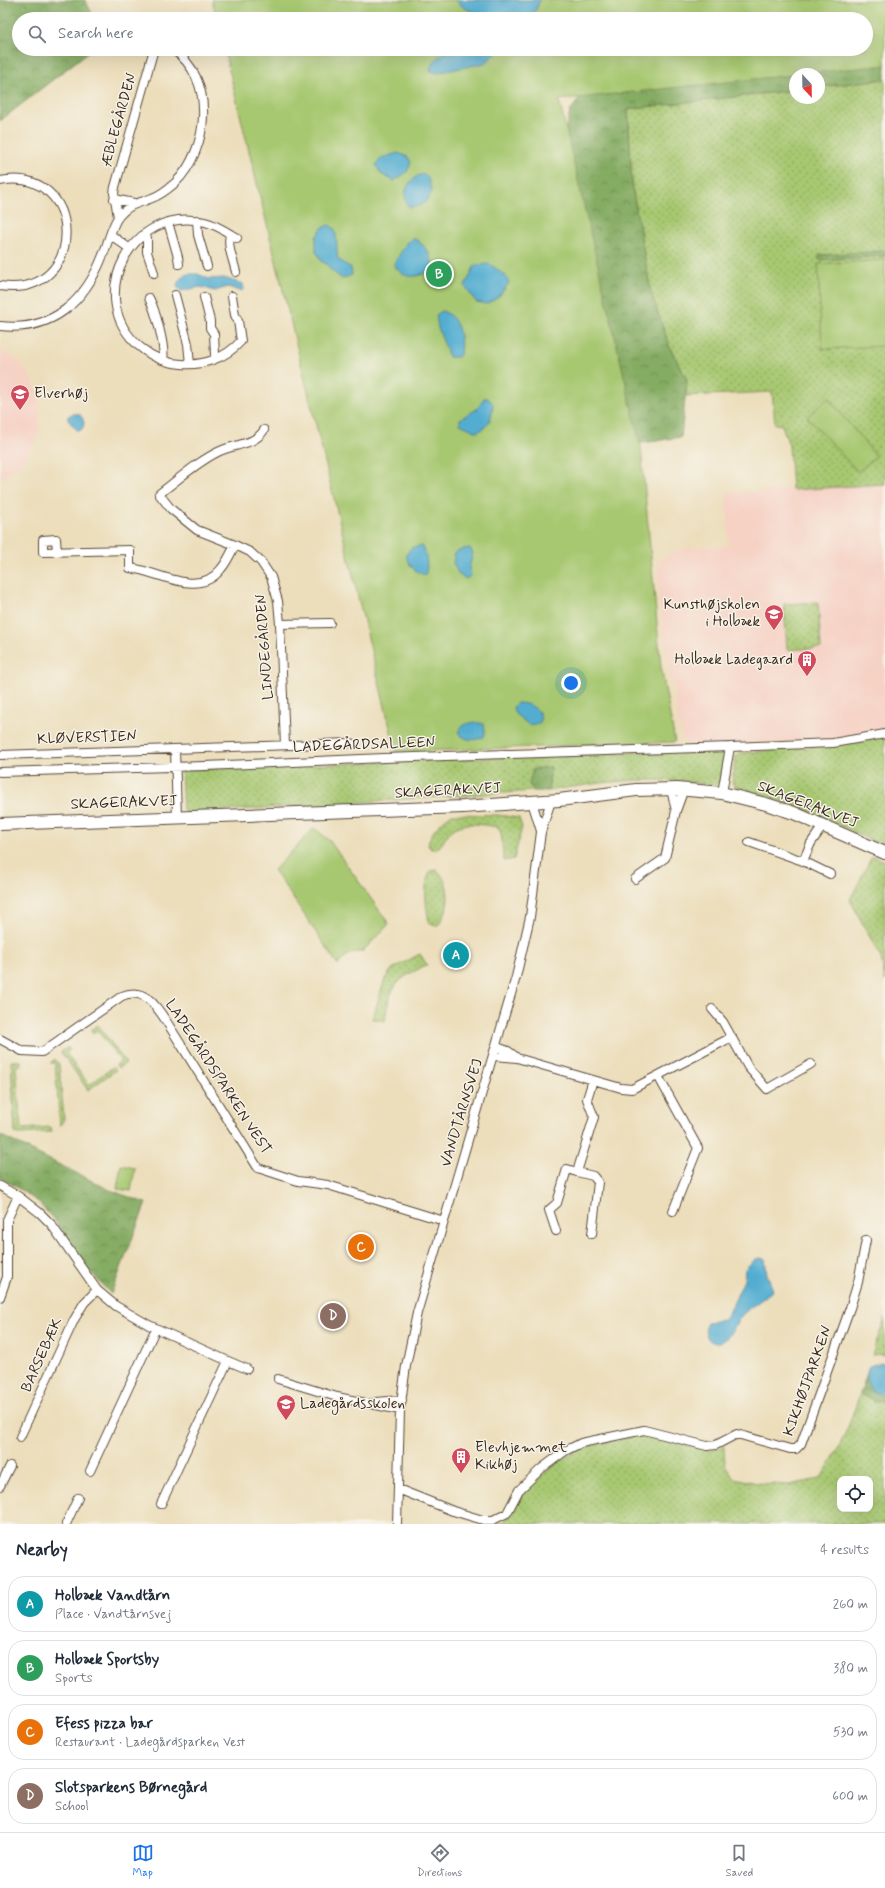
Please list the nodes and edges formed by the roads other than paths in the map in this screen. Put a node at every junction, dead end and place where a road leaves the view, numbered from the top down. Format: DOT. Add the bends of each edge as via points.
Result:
graph roads {
  1 [pos="152,56"];
  2 [pos="182,56"];
  3 [pos="0,181"];
  4 [pos="114,199"];
  5 [pos="134,203"];
  6 [pos="118,217"];
  7 [pos="197,220"];
  8 [pos="168,222"];
  9 [pos="144,234"];
  10 [pos="111,235"];
  11 [pos="130,249"];
  12 [pos="179,264"];
  13 [pos="207,266"];
  14 [pos="154,272"];
  15 [pos="236,272"];
  16 [pos="0,286"];
  17 [pos="175,295"];
  18 [pos="232,296"];
  19 [pos="204,297"];
  20 [pos="149,298"];
  21 [pos="0,326"];
  22 [pos="217,358"];
  23 [pos="163,360"];
  24 [pos="190,364"];
  25 [pos="264,430"];
  26 [pos="235,545"];
  27 [pos="56,552"];
  28 [pos="330,623"];
  29 [pos="280,624"];
  30 [pos="885,734"];
  31 [pos="351,742"];
  32 [pos="285,745"];
  33 [pos="730,747"];
  34 [pos="175,749"];
  35 [pos="0,755"];
  36 [pos="176,767"];
  37 [pos="0,772"];
  38 [pos="670,789"];
  39 [pos="684,790"];
  40 [pos="722,793"];
  41 [pos="550,801"];
  42 [pos="532,802"];
  43 [pos="676,811"];
  44 [pos="177,817"];
  45 [pos="0,824"];
  46 [pos="818,824"];
  47 [pos="541,832"];
  48 [pos="749,842"];
  49 [pos="885,853"];
  50 [pos="803,861"];
  51 [pos="830,874"];
  52 [pos="635,879"];
  53 [pos="712,1009"];
  54 [pos="732,1037"];
  55 [pos="0,1039"];
  56 [pos="497,1047"];
  57 [pos="494,1056"];
  58 [pos="517,1058"];
  59 [pos="810,1064"];
  60 [pos="658,1076"];
  61 [pos="593,1080"];
  62 [pos="577,1172"];
  63 [pos="0,1186"];
  64 [pos="18,1196"];
  65 [pos="673,1211"];
  66 [pos="444,1221"];
  67 [pos="556,1231"];
  68 [pos="592,1234"];
  69 [pos="866,1240"];
  70 [pos="97,1290"];
  71 [pos="0,1297"];
  72 [pos="156,1328"];
  73 [pos="228,1361"];
  74 [pos="247,1369"];
  75 [pos="278,1379"];
  76 [pos="402,1400"];
  77 [pos="369,1403"];
  78 [pos="400,1410"];
  79 [pos="20,1437"];
  80 [pos="10,1466"];
  81 [pos="90,1471"];
  82 [pos="0,1486"];
  83 [pos="398,1489"];
  84 [pos="78,1498"];
  85 [pos="420,1499"];
  86 [pos="398,1500"];
  87 [pos="161,1504"];
  88 [pos="66,1524"];
  89 [pos="397,1524"];
  1 -- 4 [label="street, ÆBLEGÅRDEN" via="115,187"];
  2 -- 5 [label="street" via="197,79 204,113 201,135 184,173 158,195"];
  3 -- 16 [label="street" via="12,178 31,182 47,191 64,214 67,232 65,249 48,275 30,285 12,288"];
  4 -- 5 [label="street"];
  4 -- 6 [label="street, ÆBLEGÅRDEN"];
  5 -- 6 [label="street"];
  6 -- 10 [label="street"];
  7 -- 8 [label="street"];
  7 -- 13 [label="street" via="198,235"];
  7 -- 15 [label="street" via="212,224 234,236 229,248"];
  8 -- 9 [label="street"];
  8 -- 12 [label="street"];
  9 -- 11 [label="street"];
  9 -- 14 [label="street"];
  10 -- 11 [label="street"];
  10 -- 21 [label="street" via="93,278 71,306 56,316 35,324 21,327"];
  11 -- 23 [label="street" via="122,260 116,278 117,311 132,339 149,354"];
  17 -- 24 [label="street" via="188,344"];
  18 -- 22 [label="street" via="241,341"];
  19 -- 22 [label="street" via="210,328 214,334"];
  20 -- 23 [label="street" via="154,307 163,345"];
  22 -- 24 [label="street"];
  23 -- 24 [label="street" via="176,364"];
  25 -- 26 [label="street, LINDEGÅRDEN" via="260,437 221,450 159,494 171,509 190,525 205,534"];
  26 -- 27 [label="street" via="218,573 207,581 191,583 130,568 130,550"];
  26 -- 29 [label="street, LINDEGÅRDEN" via="250,552 271,576 277,596"];
  28 -- 29 [label="street"];
  29 -- 32 [label="street, LINDEGÅRDEN"];
  30 -- 33 [label="street, LADEGÅRDSALLEEN" via="834,743"];
  31 -- 32 [label="street, KLØVERSTIEN"];
  32 -- 34 [label="street, KLØVERSTIEN"];
  33 -- 36 [label="street, LADEGÅRDSALLEEN"];
  33 -- 40 [label="street"];
  34 -- 35 [label="street, KLØVERSTIEN"];
  34 -- 36 [label="street"];
  36 -- 37 [label="street, LADEGÅRDSALLEEN"];
  36 -- 44 [label="street"];
  38 -- 39 [label="street, SKAGERAKVEJ"];
  38 -- 41 [label="street, SKAGERAKVEJ" via="636,790"];
  38 -- 43 [label="street"];
  39 -- 40 [label="street, SKAGERAKVEJ"];
  39 -- 43 [label="street"];
  40 -- 46 [label="street, SKAGERAKVEJ" via="766,804"];
  41 -- 42 [label="street, SKAGERAKVEJ"];
  41 -- 47 [label="street, VANDTÅRNSVEJ"];
  42 -- 44 [label="street, SKAGERAKVEJ" via="463,807"];
  42 -- 47 [label="street, VANDTÅRNSVEJ"];
  43 -- 52 [label="street" via="665,858"];
  44 -- 45 [label="street, SKAGERAKVEJ"];
  46 -- 49 [label="street, SKAGERAKVEJ"];
  46 -- 50 [label="street"];
  47 -- 56 [label="street, VANDTÅRNSVEJ" via="528,925"];
  48 -- 50 [label="street"];
  50 -- 51 [label="street"];
  53 -- 54 [label="street"];
  54 -- 59 [label="street" via="748,1067 767,1089"];
  54 -- 60 [label="street"];
  55 -- 66 [label="street, LADEGÅRDSPARKEN VEST" via="22,1051 42,1052 122,996 145,996 154,1003 258,1168 298,1181 328,1185"];
  56 -- 57 [label="street, VANDTÅRNSVEJ"];
  56 -- 58 [label="street"];
  57 -- 58 [label="street"];
  57 -- 66 [label="street, VANDTÅRNSVEJ"];
  58 -- 61 [label="street"];
  60 -- 61 [label="street" via="632,1089"];
  60 -- 65 [label="street" via="698,1148"];
  61 -- 62 [label="street" via="587,1099 594,1117"];
  62 -- 67 [label="street" via="567,1169 557,1203 550,1210"];
  62 -- 68 [label="street" via="593,1176 598,1182"];
  63 -- 64 [label="street"];
  64 -- 70 [label="street" via="51,1224"];
  64 -- 71 [label="street" via="7,1220 7,1277"];
  66 -- 76 [label="street, VANDTÅRNSVEJ" via="418,1313 406,1366"];
  69 -- 85 [label="street, KIKHØJPARKEN" via="850,1308 799,1447 790,1449 737,1434 716,1445 707,1446 644,1430 580,1443 564,1451 527,1481 507,1513 493,1520 483,1520"];
  70 -- 72 [label="street" via="120,1309"];
  70 -- 79 [label="street, BARSEBÆK" via="84,1303 74,1320"];
  72 -- 73 [label="street"];
  72 -- 81 [label="street"];
  73 -- 74 [label="street"];
  73 -- 87 [label="street"];
  75 -- 77 [label="street" via="337,1397"];
  76 -- 77 [label="street"];
  76 -- 78 [label="street, VANDTÅRNSVEJ"];
  77 -- 78 [label="street"];
  78 -- 83 [label="street, VANDTÅRNSVEJ"];
  80 -- 82 [label="street"];
  83 -- 85 [label="street, KIKHØJPARKEN"];
  83 -- 86 [label="street, VANDTÅRNSVEJ"];
  84 -- 88 [label="street"];
  85 -- 86 [label="street, KIKHØJPARKEN"];
  86 -- 89 [label="street, VANDTÅRNSVEJ"];
}
